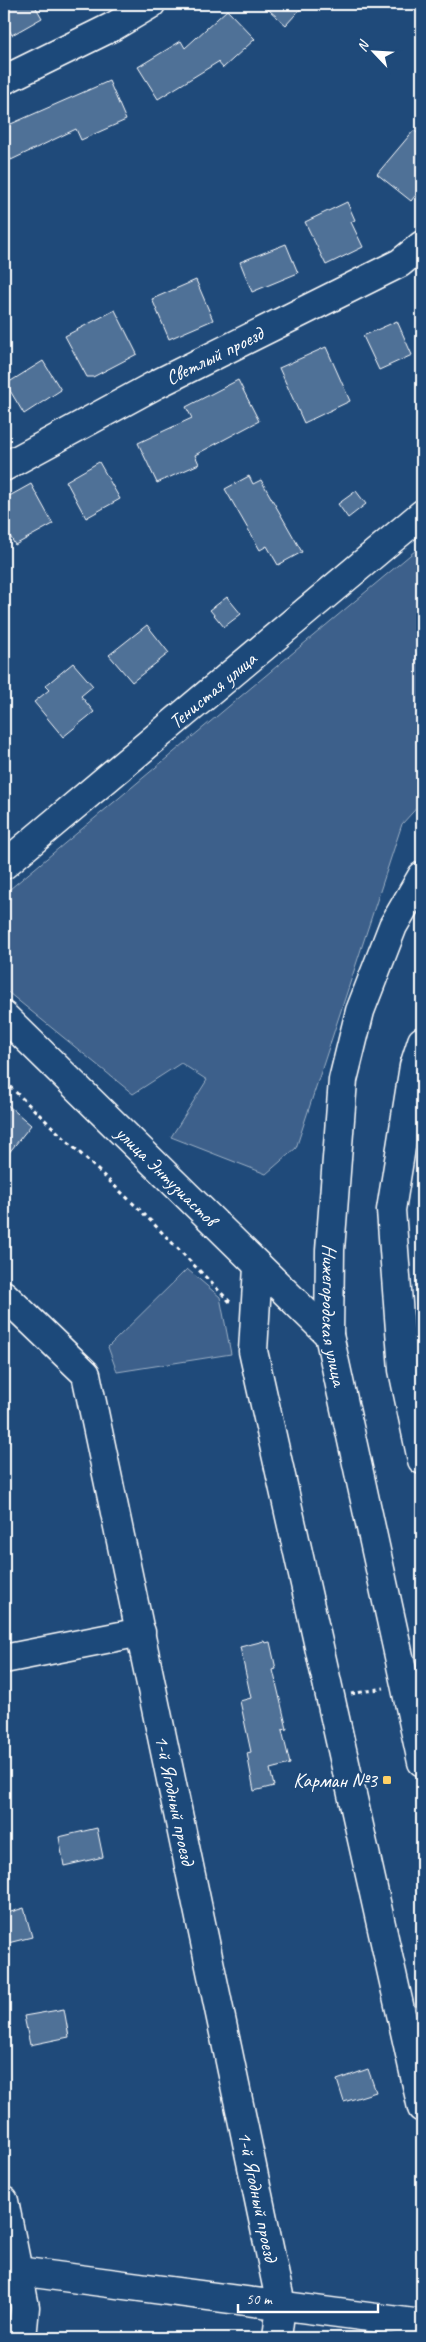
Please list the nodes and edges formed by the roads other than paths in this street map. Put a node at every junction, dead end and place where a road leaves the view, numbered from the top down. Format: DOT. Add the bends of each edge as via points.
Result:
graph roads {
  1 [pos="151,4"];
  2 [pos="4,80"];
  3 [pos="422,245"];
  4 [pos="4,467"];
  5 [pos="422,514"];
  6 [pos="4,865"];
  7 [pos="422,876"];
  8 [pos="7,1027"];
  9 [pos="422,1041"];
  10 [pos="258,1267"];
  11 [pos="4,1295"];
  12 [pos="329,1335"];
  13 [pos="422,1460"];
  14 [pos="141,1632"];
  15 [pos="4,1659"];
  16 [pos="422,1762"];
  17 [pos="422,2108"];
  18 [pos="4,2201"];
  19 [pos="18,2271"];
  20 [pos="281,2305"];
  21 [pos="422,2324"];
  22 [pos="22,2338"];
  23 [pos="278,2338"];
  1 -- 2 [label="street" via="114,26"];
  3 -- 4 [label="street, Светлый проезд" via="400,264 157,384"];
  5 -- 6 [label="street, Тенистая улица"];
  7 -- 12 [label="street, Нижегородская улица" via="393,926 360,1011 343,1080 330,1250"];
  8 -- 10 [label="street, улица Энтузиастов"];
  9 -- 13 [label="street" via="414,1066 391,1210 403,1370"];
  10 -- 12 [label="street, улица Энтузиастов"];
  10 -- 17 [label="street" via="253,1351"];
  11 -- 14 [label="street, 1-й Ягодный проезд" via="86,1374"];
  12 -- 16 [label="street, Нижегородская улица"];
  14 -- 15 [label="street"];
  14 -- 20 [label="street, 1-й Ягодный проезд"];
  18 -- 19 [label="street"];
  19 -- 20 [label="street"];
  19 -- 22 [label="street" via="26,2307"];
  20 -- 21 [label="street"];
  20 -- 23 [label="street, 1-й Ягодный проезд"];
}
